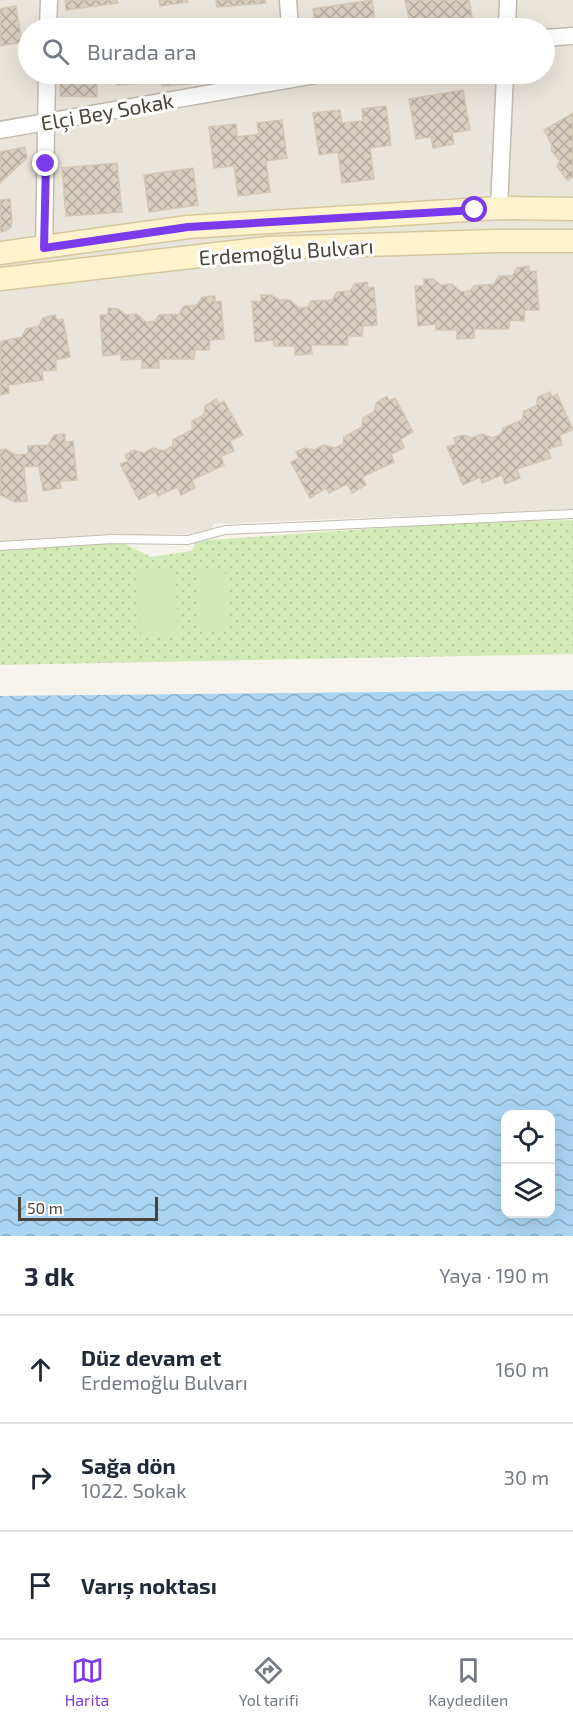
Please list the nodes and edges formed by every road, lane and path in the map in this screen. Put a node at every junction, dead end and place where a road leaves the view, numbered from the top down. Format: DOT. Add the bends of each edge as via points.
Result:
graph roads {
  1 [pos="49,0"];
  2 [pos="288,0"];
  3 [pos="508,0"];
  4 [pos="48,18"];
  5 [pos="289,18"];
  6 [pos="507,18"];
  7 [pos="573,36"];
  8 [pos="555,37"];
  9 [pos="47,84"];
  10 [pos="250,84"];
  11 [pos="505,84"];
  12 [pos="46,122"];
  13 [pos="0,130"];
  14 [pos="499,208"];
  15 [pos="573,209"];
  16 [pos="573,241"];
  17 [pos="44,248"];
  18 [pos="0,254"];
  19 [pos="0,279"];
  20 [pos="573,514"];
  21 [pos="0,546"];
  1 -- 4 [label="street"];
  2 -- 5 [label="street"];
  3 -- 6 [label="street"];
  7 -- 8 [label="street"];
  9 -- 12 [label="street"];
  10 -- 12 [label="street, Elçi Bey Sokak"];
  11 -- 14 [label="street"];
  12 -- 13 [label="street, Elçi Bey Sokak"];
  12 -- 17 [label="street"];
  14 -- 15 [label="main road, Erdemoğlu Bulvarı"];
  14 -- 17 [label="main road, Erdemoğlu Bulvarı" via="188,227"];
  16 -- 19 [label="main road, Erdemoğlu Bulvarı" via="268,248"];
  17 -- 18 [label="main road, Erdemoğlu Bulvarı"];
  20 -- 21 [label="lane" via="225,530 188,540 112,539"];
}
